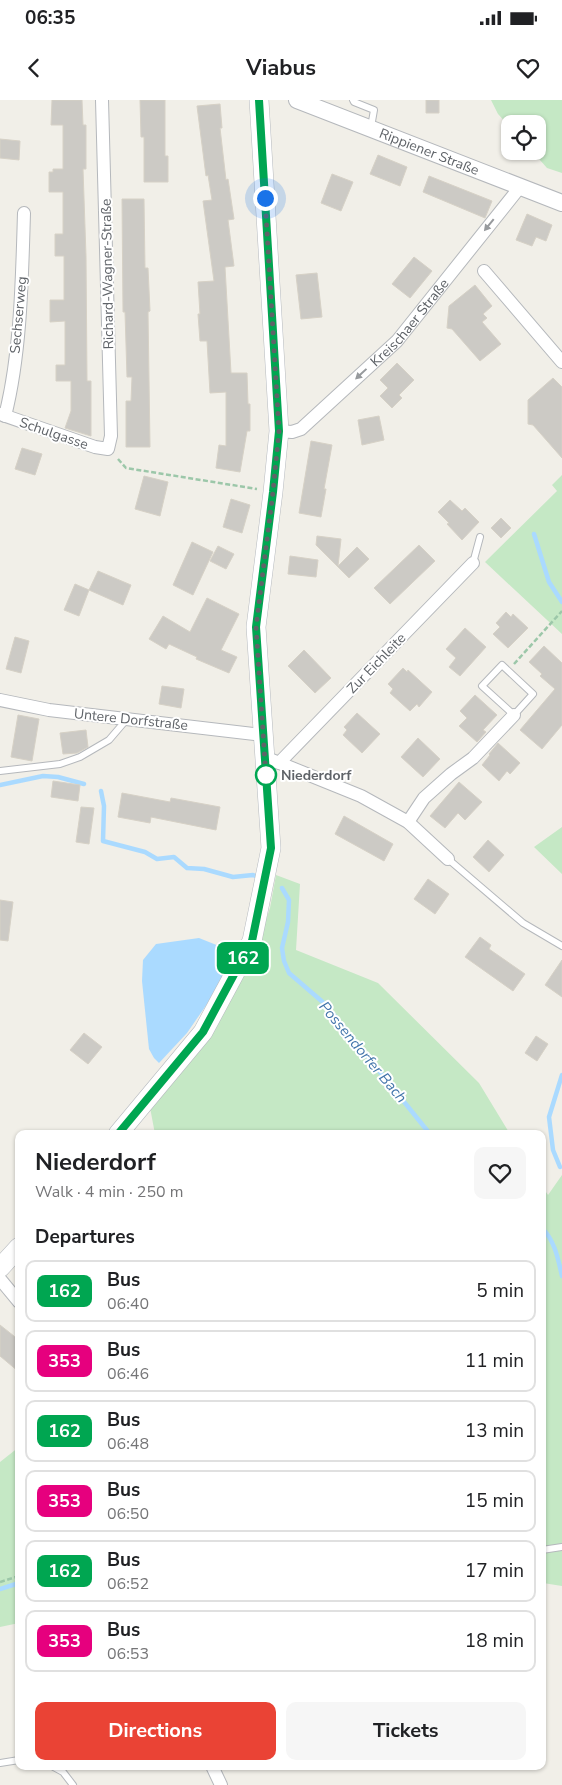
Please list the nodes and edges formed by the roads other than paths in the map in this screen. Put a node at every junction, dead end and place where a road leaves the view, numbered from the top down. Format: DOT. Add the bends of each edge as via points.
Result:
graph roads {
  1 [pos="102,100"];
  2 [pos="259,100"];
  3 [pos="298,100"];
  4 [pos="353,100"];
  5 [pos="371,128"];
  6 [pos="520,187"];
  7 [pos="562,203"];
  8 [pos="24,213"];
  9 [pos="484,271"];
  10 [pos="562,362"];
  11 [pos="3,415"];
  12 [pos="279,431"];
  13 [pos="108,449"];
  14 [pos="480,537"];
  15 [pos="474,563"];
  16 [pos="0,700"];
  17 [pos="514,715"];
  18 [pos="127,720"];
  19 [pos="263,734"];
  20 [pos="272,760"];
  21 [pos="0,771"];
  22 [pos="408,822"];
  23 [pos="448,860"];
  24 [pos="562,946"];
  25 [pos="121,1130"];
  26 [pos="15,1251"];
  27 [pos="0,1268"];
  28 [pos="0,1279"];
  29 [pos="15,1297"];
  30 [pos="562,1547"];
  31 [pos="546,1549"];
  32 [pos="15,1761"];
  33 [pos="0,1763"];
  34 [pos="59,1770"];
  35 [pos="214,1770"];
  36 [pos="73,1785"];
  37 [pos="221,1785"];
  1 -- 13 [label="street, Richard-Wagner-Straße" via="111,436"];
  2 -- 12 [label="main road"];
  3 -- 5 [label="street, Rippiener Straße"];
  4 -- 5 [label="lane" via="374,110"];
  5 -- 6 [label="street, Rippiener Straße"];
  6 -- 7 [label="street, Rippiener Straße"];
  6 -- 12 [label="street, Kreischaer Straße, one-way" via="397,341 301,428 292,432"];
  8 -- 11 [label="street, Sechserweg" via="22,283 12,390"];
  9 -- 10 [label="street"];
  11 -- 13 [label="street, Schulgasse"];
  12 -- 19 [label="main road" via="256,627"];
  14 -- 15 [label="lane"];
  15 -- 20 [label="street, Zur Eichleite"];
  16 -- 18 [label="street, Untere Dorfstraße"];
  17 -- 17 [label="lane" via="482,686 502,665 533,694"];
  17 -- 22 [label="street" via="472,758 424,798"];
  18 -- 19 [label="street, Untere Dorfstraße"];
  18 -- 21 [label="lane" via="109,740 80,757 60,764"];
  19 -- 20 [label="main road"];
  20 -- 22 [label="street" via="360,796"];
  20 -- 25 [label="main road" via="271,848 252,941 203,1032"];
  22 -- 23 [label="street"];
  23 -- 24 [label="lane" via="523,923"];
  26 -- 27 [label="main road"];
  28 -- 29 [label="street"];
  30 -- 31 [label="lane"];
  32 -- 33 [label="lane"];
  34 -- 36 [label="lane"];
  35 -- 37 [label="street"];
}
